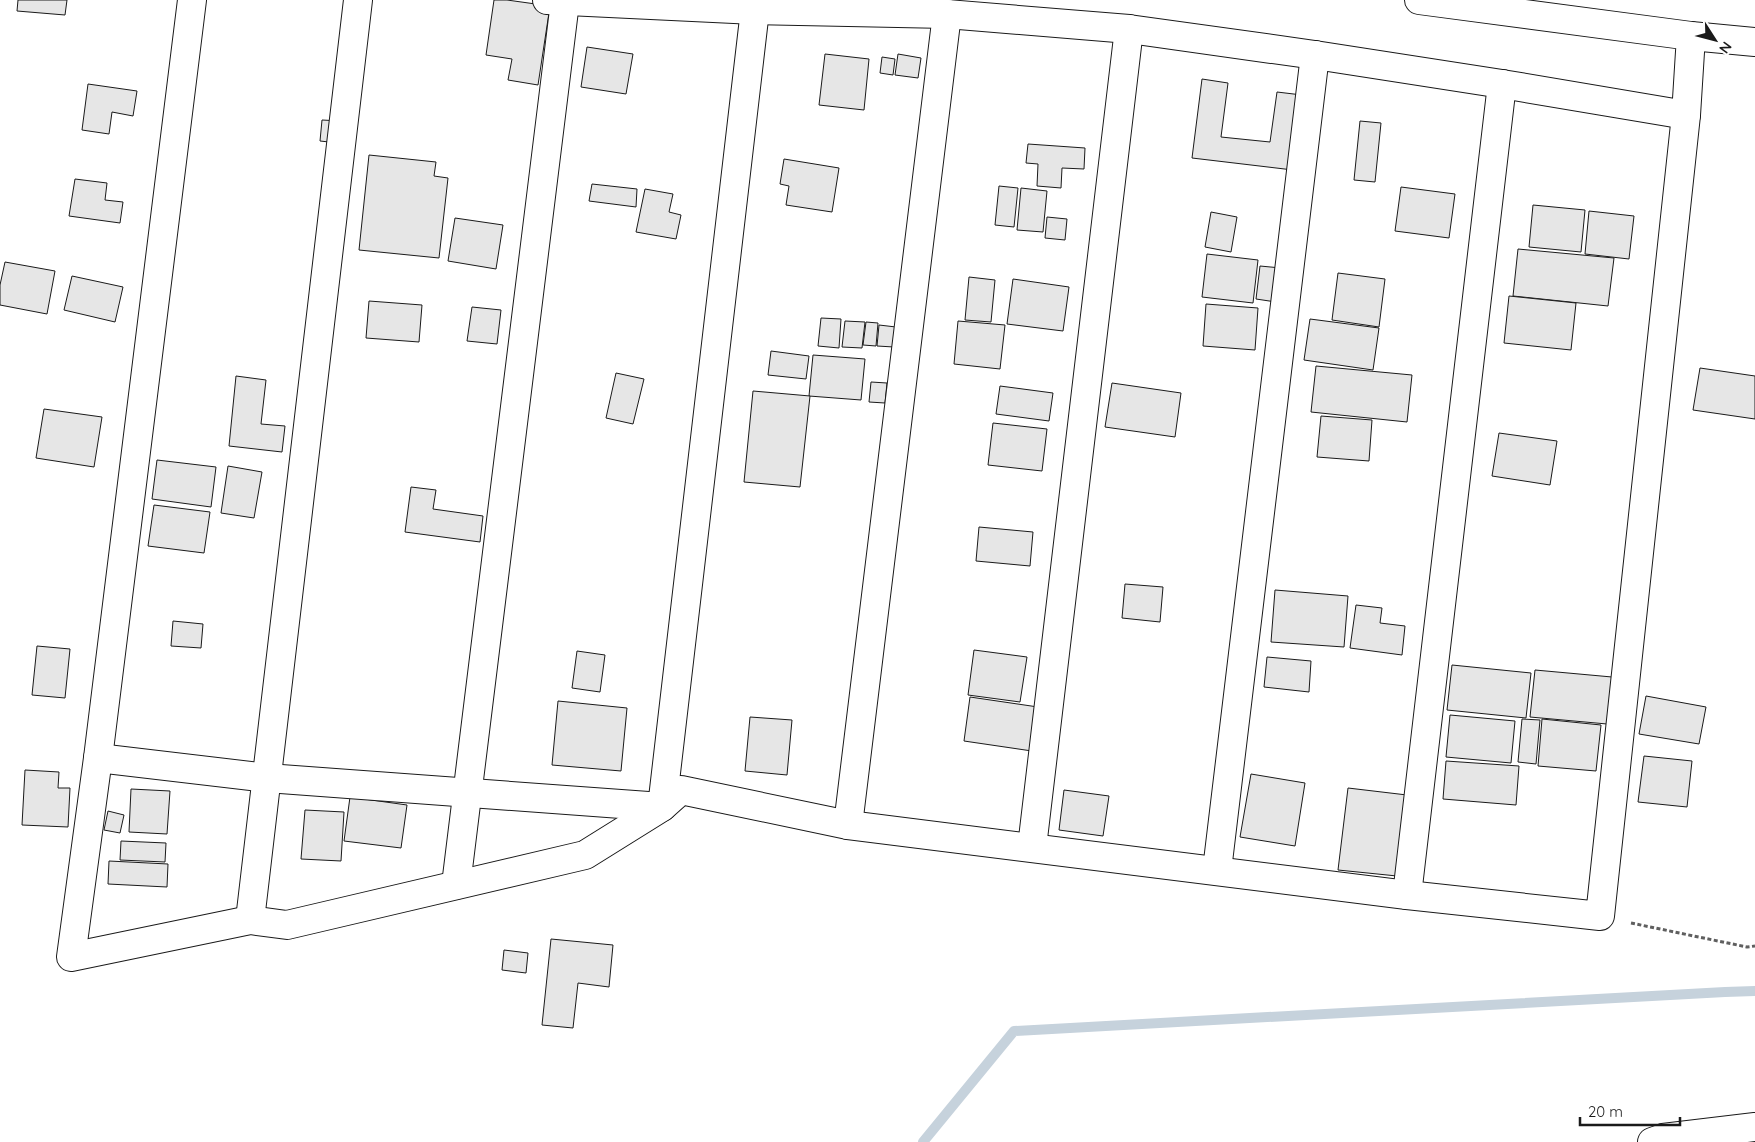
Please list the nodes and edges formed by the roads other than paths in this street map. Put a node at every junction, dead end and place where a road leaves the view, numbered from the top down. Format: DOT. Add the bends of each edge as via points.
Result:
graph roads {
  1 [pos="192,0"];
  2 [pos="358,0"];
  3 [pos="1419,0"];
  4 [pos="556,1"];
  5 [pos="755,10"];
  6 [pos="947,14"];
  7 [pos="1129,29"];
  8 [pos="1691,36"];
  9 [pos="1755,42"];
  10 [pos="1315,55"];
  11 [pos="1502,84"];
  12 [pos="1686,115"];
  13 [pos="98,758"];
  14 [pos="267,778"];
  15 [pos="467,793"];
  16 [pos="662,806"];
  17 [pos="848,824"];
  18 [pos="1032,847"];
  19 [pos="1217,870"];
  20 [pos="456,885"];
  21 [pos="1407,895"];
  22 [pos="250,920"];
  23 [pos="1755,1127"];
  24 [pos="1652,1142"];
  1 -- 13 [label="street"];
  2 -- 14 [label="street"];
  3 -- 8 [label="street"];
  4 -- 5 [label="street"];
  4 -- 15 [label="street"];
  5 -- 6 [label="street"];
  5 -- 16 [label="street"];
  6 -- 7 [label="street"];
  6 -- 17 [label="street"];
  7 -- 10 [label="street"];
  7 -- 18 [label="street"];
  8 -- 9 [label="street"];
  8 -- 12 [label="street"];
  10 -- 11 [label="street"];
  10 -- 19 [label="street"];
  11 -- 12 [label="street"];
  11 -- 21 [label="street"];
  12 -- 21 [label="street" via="1600,916"];
  13 -- 14 [label="street"];
  13 -- 22 [label="street" via="72,957"];
  14 -- 15 [label="street"];
  14 -- 22 [label="street"];
  15 -- 16 [label="street"];
  15 -- 20 [label="street"];
  16 -- 17 [label="street" via="681,790"];
  16 -- 20 [label="street" via="585,855"];
  17 -- 18 [label="street"];
  18 -- 19 [label="street"];
  19 -- 21 [label="street"];
  20 -- 22 [label="street" via="287,925"];
  23 -- 24 [label="street" via="1662,1138"];
}
